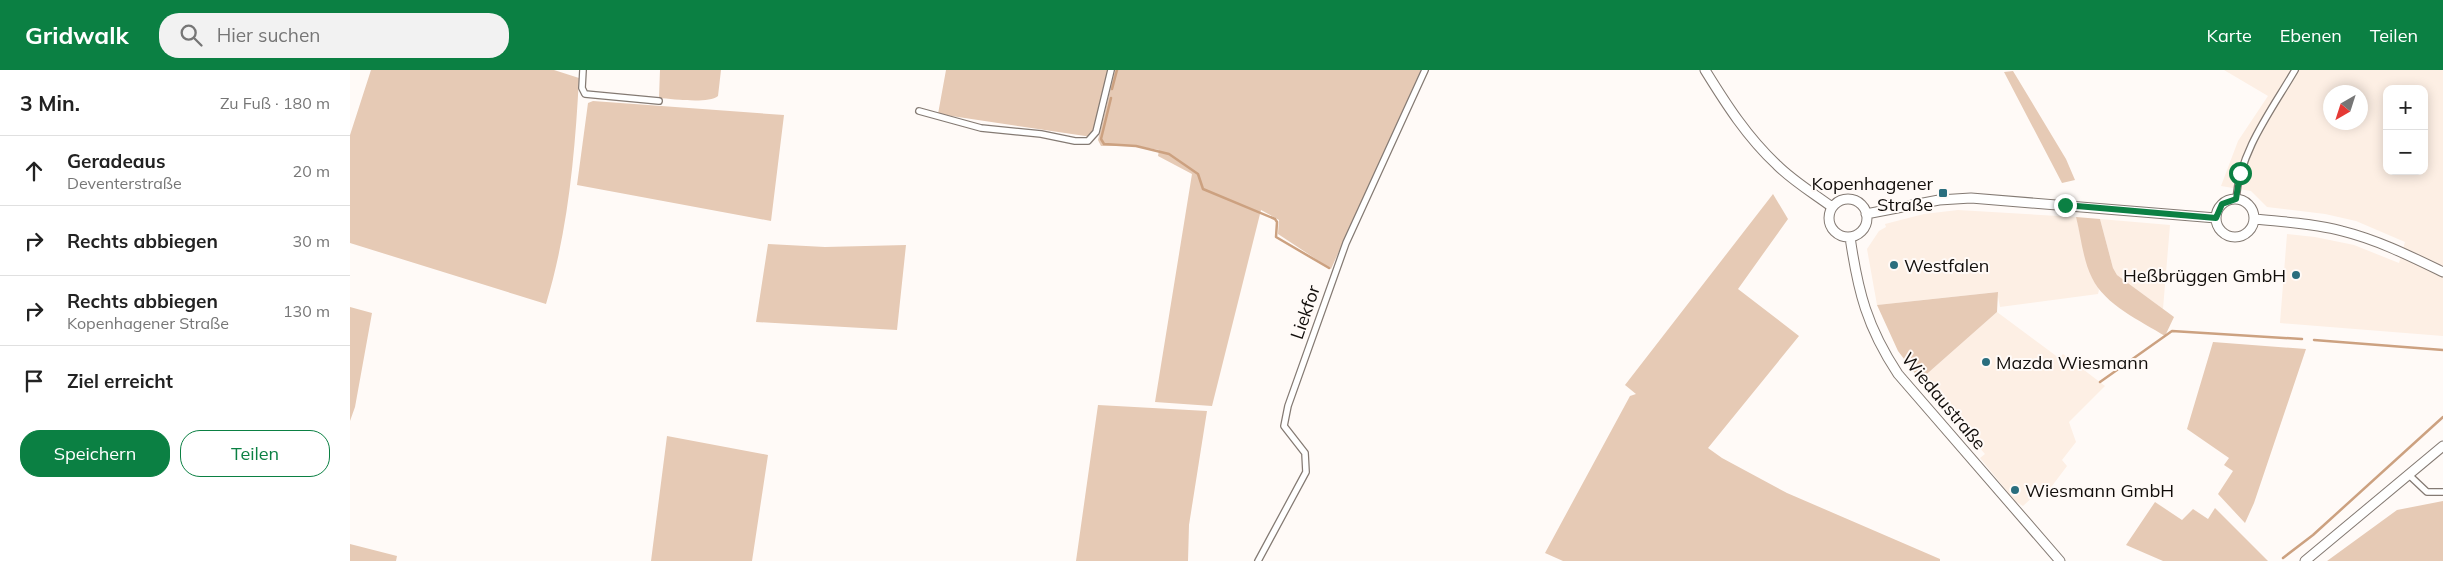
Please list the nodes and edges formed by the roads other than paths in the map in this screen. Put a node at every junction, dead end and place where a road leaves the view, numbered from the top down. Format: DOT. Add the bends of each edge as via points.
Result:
graph roads {
  1 [pos="583,70"];
  2 [pos="1111,70"];
  3 [pos="1425,70"];
  4 [pos="1704,70"];
  5 [pos="2295,70"];
  6 [pos="659,100"];
  7 [pos="919,111"];
  8 [pos="2236,199"];
  9 [pos="1832,207"];
  10 [pos="1866,214"];
  11 [pos="2216,218"];
  12 [pos="2254,219"];
  13 [pos="1850,236"];
  14 [pos="2443,272"];
  15 [pos="2443,446"];
  16 [pos="2409,475"];
  17 [pos="2443,492"];
  18 [pos="1258,561"];
  19 [pos="2060,561"];
  20 [pos="2305,561"];
  1 -- 6 [label="street" via="585,94"];
  2 -- 7 [label="street" via="1096,132 1088,141 981,128"];
  3 -- 18 [label="street, Liekfor" via="1346,243 1288,406 1284,426 1305,453 1306,472"];
  4 -- 9 [label="main road" via="1751,138 1778,166"];
  5 -- 8 [label="street" via="2248,150"];
  8 -- 11 [label="main road" via="2222,204"];
  8 -- 12 [label="main road" via="2248,204"];
  9 -- 10 [label="main road" via="1839,201 1851,199 1861,204"];
  9 -- 13 [label="main road" via="1829,216 1831,227 1840,235"];
  10 -- 11 [label="main road" via="1931,201 1972,198"];
  10 -- 13 [label="main road" via="1862,231"];
  11 -- 12 [label="main road" via="2221,231 2237,237 2248,231"];
  12 -- 14 [label="main road" via="2349,232"];
  13 -- 19 [label="main road, Wiedaustraße" via="1858,286 1871,328 1898,374"];
  15 -- 16 [label="main road"];
  16 -- 17 [label="street" via="2427,492"];
  16 -- 20 [label="main road"];
}
